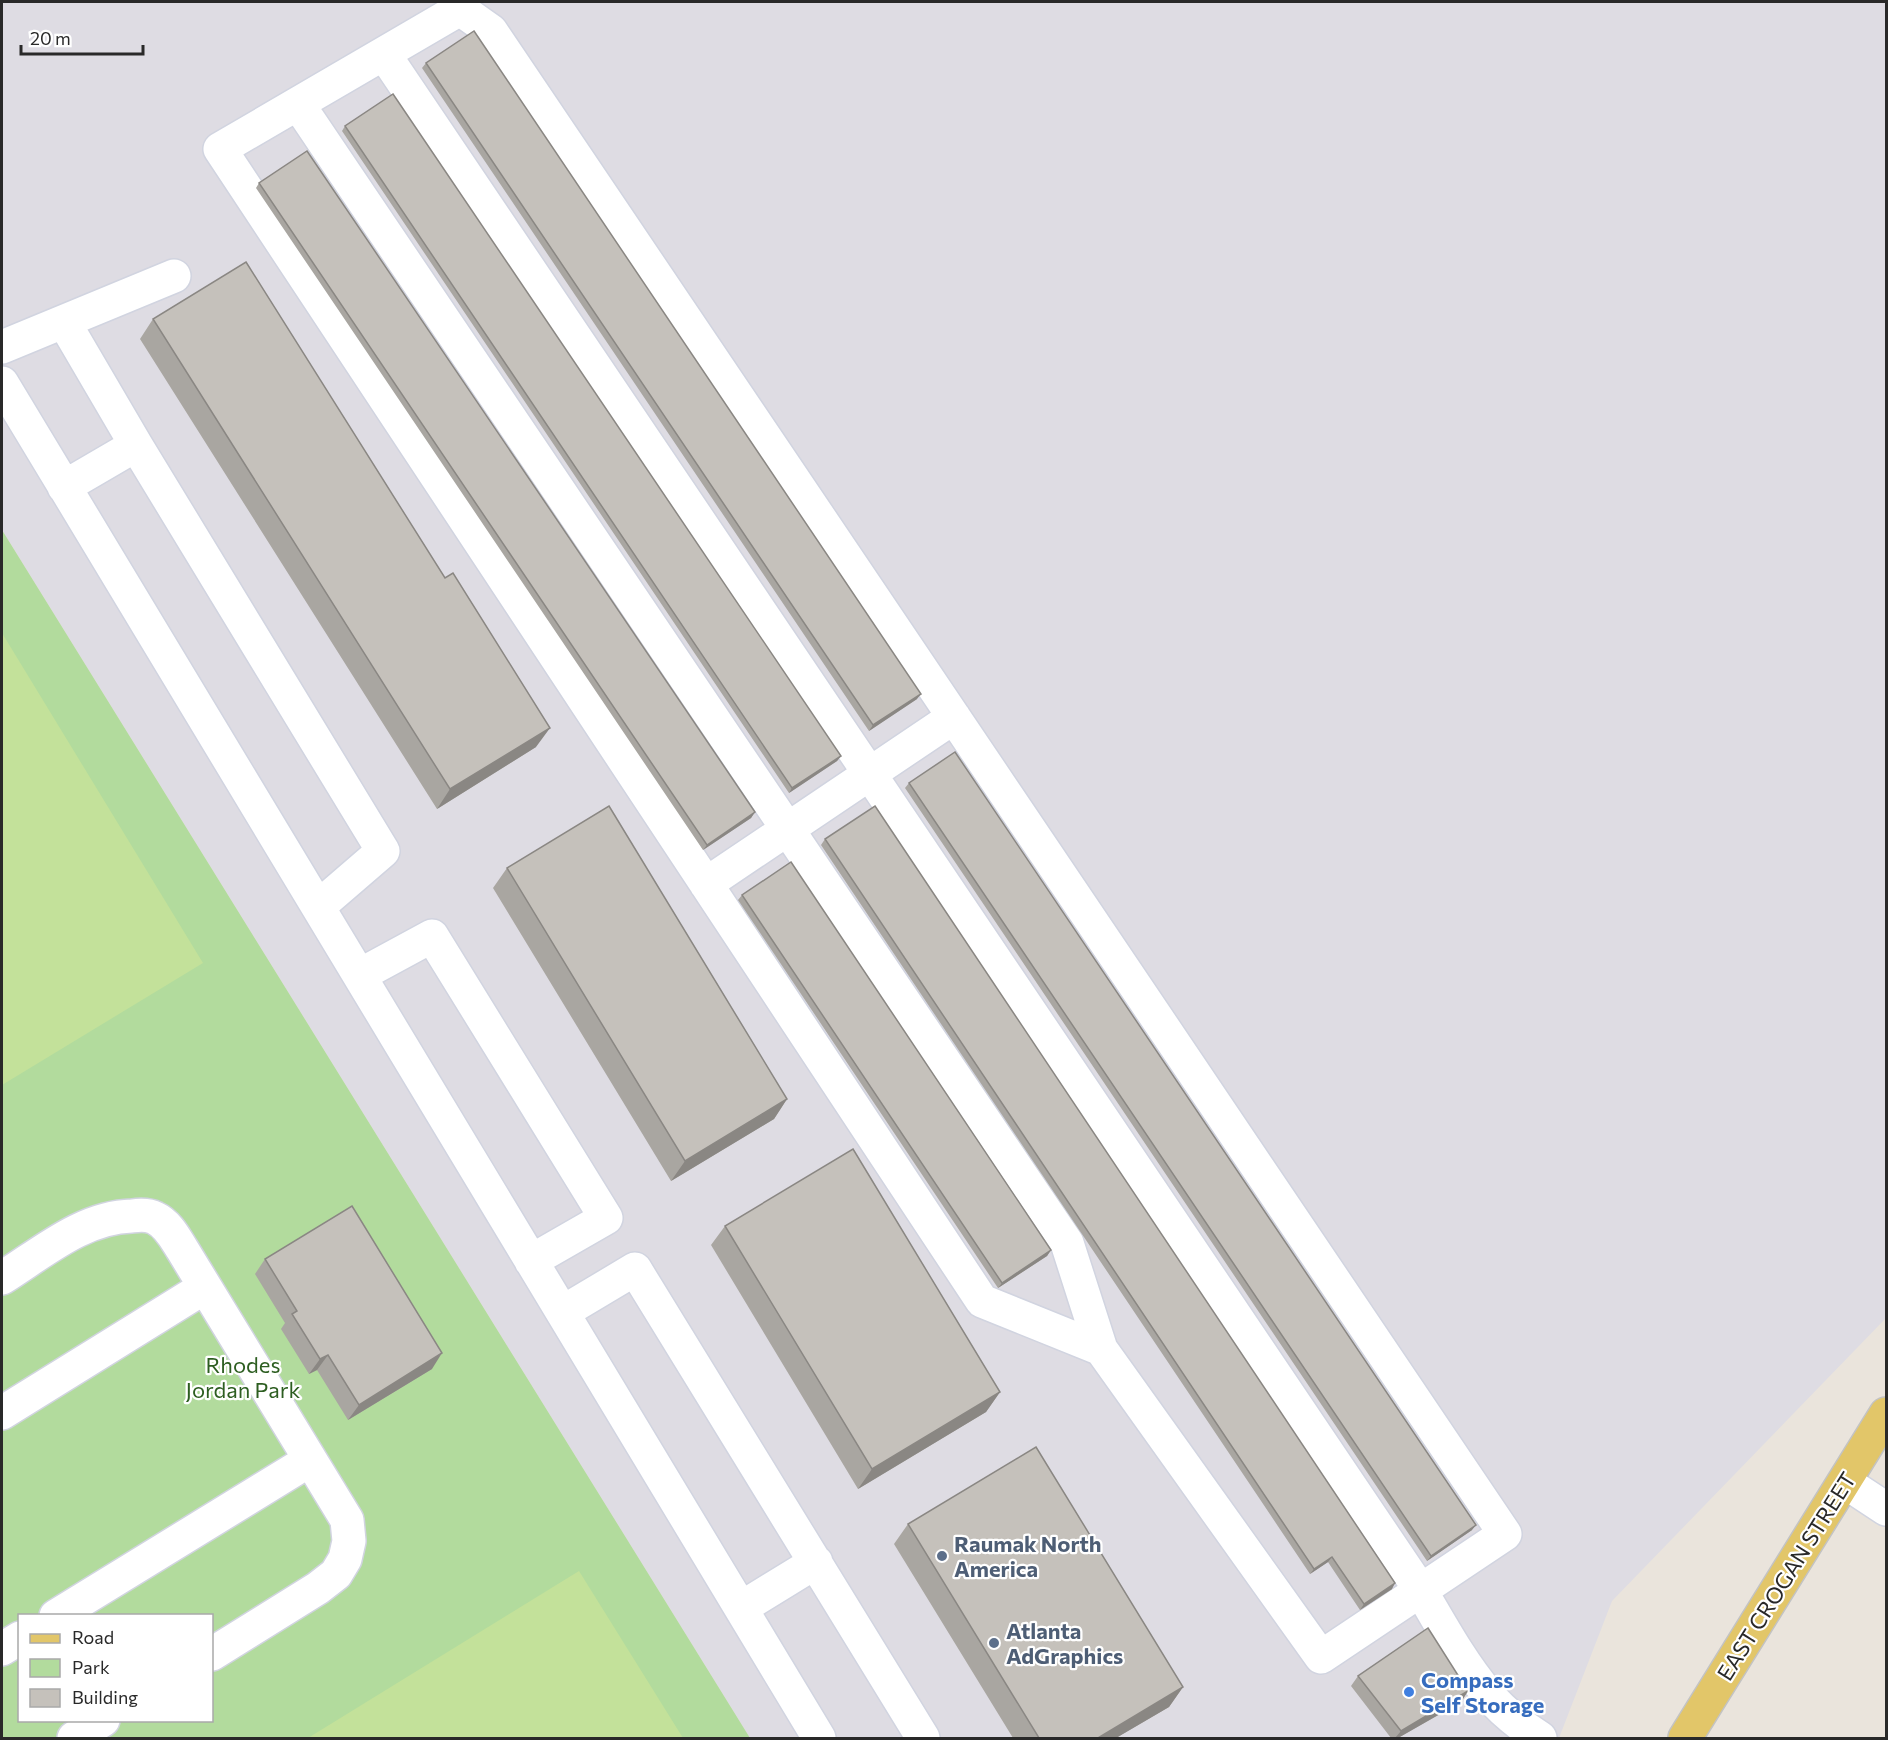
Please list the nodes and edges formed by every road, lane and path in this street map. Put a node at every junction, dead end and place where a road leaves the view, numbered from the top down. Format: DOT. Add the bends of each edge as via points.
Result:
graph roads {
  1 [pos="384,54"];
  2 [pos="298,104"];
  3 [pos="174,276"];
  4 [pos="64,321"];
  5 [pos="2,347"];
  6 [pos="2,383"];
  7 [pos="136,445"];
  8 [pos="64,487"];
  9 [pos="954,717"];
  10 [pos="869,773"];
  11 [pos="787,829"];
  12 [pos="706,884"];
  13 [pos="318,907"];
  14 [pos="360,975"];
  15 [pos="531,1261"];
  16 [pos="2,1278"];
  17 [pos="205,1287"];
  18 [pos="563,1312"];
  19 [pos="1101,1349"];
  20 [pos="2,1413"];
  21 [pos="1887,1414"];
  22 [pos="310,1460"];
  23 [pos="1845,1482"];
  24 [pos="1887,1509"];
  25 [pos="816,1562"];
  26 [pos="1421,1591"];
  27 [pos="741,1608"];
  28 [pos="59,1614"];
  29 [pos="18,1639"];
  30 [pos="2,1649"];
  31 [pos="213,1653"];
  32 [pos="100,1722"];
  33 [pos="74,1738"];
  34 [pos="819,1738"];
  35 [pos="923,1738"];
  36 [pos="1540,1738"];
  37 [pos="1685,1738"];
  1 -- 2 [label="lane"];
  1 -- 9 [label="lane" via="460,9 491,31"];
  1 -- 10 [label="lane"];
  2 -- 11 [label="lane"];
  2 -- 12 [label="lane" via="220,149"];
  3 -- 4 [label="lane"];
  4 -- 5 [label="lane"];
  4 -- 7 [label="lane"];
  6 -- 8 [label="lane"];
  7 -- 8 [label="lane"];
  7 -- 13 [label="lane" via="384,851"];
  8 -- 13 [label="lane"];
  9 -- 10 [label="lane"];
  9 -- 26 [label="lane" via="1505,1534"];
  10 -- 11 [label="lane"];
  10 -- 26 [label="lane"];
  11 -- 12 [label="lane"];
  11 -- 19 [label="lane" via="1067,1244"];
  12 -- 19 [label="lane" via="981,1301"];
  13 -- 14 [label="lane"];
  14 -- 15 [label="lane"];
  14 -- 15 [label="lane" via="432,936 606,1218"];
  15 -- 18 [label="lane"];
  16 -- 17 [label="lane" via="79,1229 97,1221 139,1215 155,1218 167,1226"];
  17 -- 20 [label="lane"];
  17 -- 22 [label="lane"];
  18 -- 25 [label="lane" via="636,1269"];
  18 -- 27 [label="lane"];
  19 -- 26 [label="lane" via="1321,1657"];
  21 -- 23 [label="main road, EAST CROGAN STREET"];
  22 -- 28 [label="lane"];
  22 -- 31 [label="lane" via="347,1520 349,1541 345,1559 336,1574 318,1588"];
  23 -- 24 [label="lane"];
  23 -- 37 [label="main road, EAST CROGAN STREET"];
  25 -- 27 [label="lane"];
  25 -- 35 [label="lane"];
  26 -- 36 [label="lane" via="1487,1692 1504,1711"];
  27 -- 34 [label="lane"];
  29 -- 30 [label="lane"];
  32 -- 33 [label="lane"];
}
